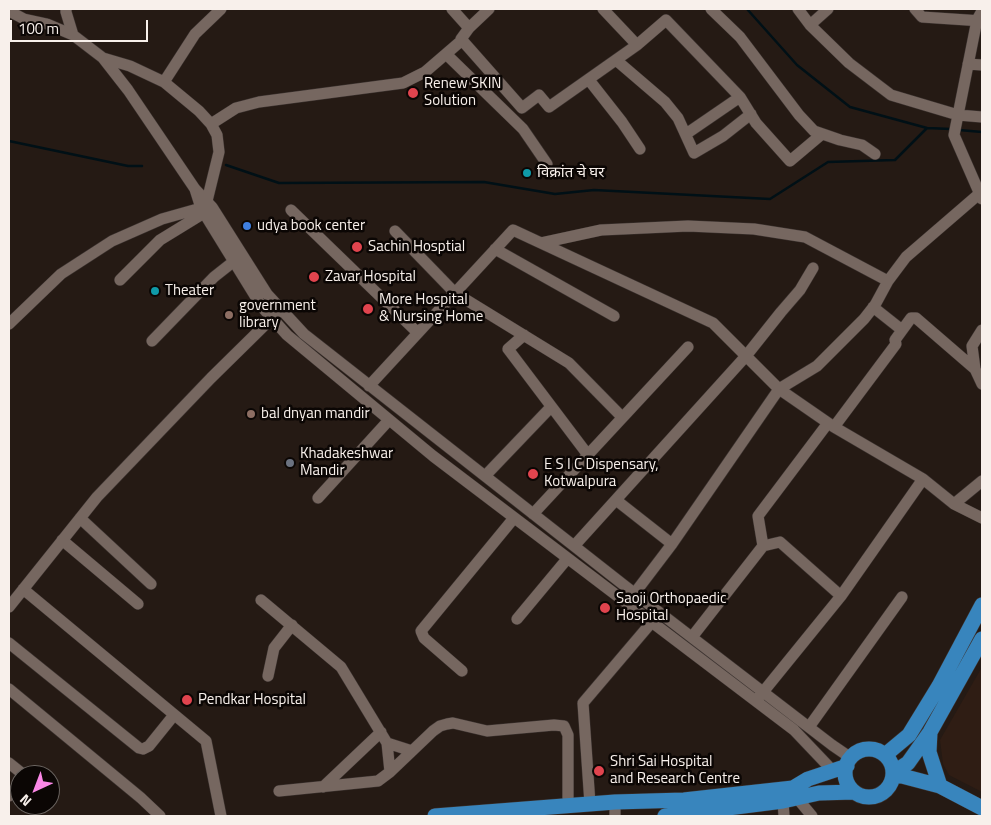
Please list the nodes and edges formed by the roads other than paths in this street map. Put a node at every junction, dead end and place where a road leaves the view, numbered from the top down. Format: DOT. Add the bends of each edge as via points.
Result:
graph roads {
  1 [pos="66,9"];
  2 [pos="452,9"];
  3 [pos="488,9"];
  4 [pos="603,9"];
  5 [pos="711,9"];
  6 [pos="798,9"];
  7 [pos="828,9"];
  8 [pos="914,9"];
  9 [pos="217,10"];
  10 [pos="9,11"];
  11 [pos="980,17"];
  12 [pos="24,19"];
  13 [pos="9,22"];
  14 [pos="810,24"];
  15 [pos="469,28"];
  16 [pos="74,35"];
  17 [pos="461,40"];
  18 [pos="637,45"];
  19 [pos="446,54"];
  20 [pos="103,58"];
  21 [pos="616,60"];
  22 [pos="968,64"];
  23 [pos="982,65"];
  24 [pos="589,80"];
  25 [pos="164,82"];
  26 [pos="740,97"];
  27 [pos="751,114"];
  28 [pos="958,116"];
  29 [pos="982,117"];
  30 [pos="211,124"];
  31 [pos="686,134"];
  32 [pos="822,134"];
  33 [pos="640,149"];
  34 [pos="875,154"];
  35 [pos="547,164"];
  36 [pos="981,197"];
  37 [pos="204,207"];
  38 [pos="291,210"];
  39 [pos="395,231"];
  40 [pos="541,243"];
  41 [pos="495,250"];
  42 [pos="233,262"];
  43 [pos="812,268"];
  44 [pos="120,280"];
  45 [pos="888,281"];
  46 [pos="455,293"];
  47 [pos="873,307"];
  48 [pos="281,309"];
  49 [pos="614,316"];
  50 [pos="272,318"];
  51 [pos="9,324"];
  52 [pos="902,330"];
  53 [pos="982,330"];
  54 [pos="418,333"];
  55 [pos="524,335"];
  56 [pos="152,341"];
  57 [pos="688,347"];
  58 [pos="746,356"];
  59 [pos="975,369"];
  60 [pos="982,384"];
  61 [pos="369,386"];
  62 [pos="779,389"];
  63 [pos="551,407"];
  64 [pos="622,417"];
  65 [pos="389,420"];
  66 [pos="831,425"];
  67 [pos="588,455"];
  68 [pos="485,476"];
  69 [pos="923,479"];
  70 [pos="982,481"];
  71 [pos="318,498"];
  72 [pos="616,500"];
  73 [pos="954,504"];
  74 [pos="533,514"];
  75 [pos="80,518"];
  76 [pos="514,518"];
  77 [pos="982,518"];
  78 [pos="62,540"];
  79 [pos="672,544"];
  80 [pos="574,546"];
  81 [pos="763,546"];
  82 [pos="567,559"];
  83 [pos="151,584"];
  84 [pos="23,589"];
  85 [pos="634,593"];
  86 [pos="840,596"];
  87 [pos="902,597"];
  88 [pos="261,600"];
  89 [pos="138,604"];
  90 [pos="627,604"];
  91 [pos="982,605"];
  92 [pos="9,607"];
  93 [pos="517,619"];
  94 [pos="651,623"];
  95 [pos="292,625"];
  96 [pos="692,637"];
  97 [pos="982,639"];
  98 [pos="9,643"];
  99 [pos="462,671"];
  100 [pos="268,676"];
  101 [pos="9,689"];
  102 [pos="763,692"];
  103 [pos="756,701"];
  104 [pos="174,715"];
  105 [pos="810,727"];
  106 [pos="381,732"];
  107 [pos="930,732"];
  108 [pos="387,744"];
  109 [pos="412,751"];
  110 [pos="885,755"];
  111 [pos="843,765"];
  112 [pos="390,772"];
  113 [pos="891,779"];
  114 [pos="323,786"];
  115 [pos="940,786"];
  116 [pos="279,791"];
  117 [pos="854,792"];
  118 [pos="955,794"];
  119 [pos="790,799"];
  120 [pos="590,804"];
  121 [pos="982,808"];
  122 [pos="572,809"];
  123 [pos="615,809"];
  124 [pos="160,816"];
  125 [pos="222,816"];
  126 [pos="435,816"];
  127 [pos="665,816"];
  128 [pos="784,816"];
  129 [pos="812,816"];
  1 -- 16 [label="street"];
  2 -- 15 [label="street"];
  3 -- 15 [label="street"];
  4 -- 18 [label="street"];
  5 -- 32 [label="street" via="740,37 799,115 814,131"];
  6 -- 14 [label="street"];
  7 -- 14 [label="street"];
  8 -- 11 [label="street" via="922,17"];
  9 -- 25 [label="street" via="195,34"];
  10 -- 12 [label="street"];
  11 -- 22 [label="street"];
  12 -- 13 [label="street"];
  12 -- 16 [label="street"];
  14 -- 28 [label="street" via="849,63 891,95"];
  15 -- 17 [label="street"];
  16 -- 20 [label="street"];
  17 -- 19 [label="street"];
  17 -- 24 [label="street" via="522,108 539,95 549,107"];
  18 -- 21 [label="street"];
  18 -- 26 [label="street" via="666,20"];
  19 -- 30 [label="street" via="425,72 403,84 259,102 236,108"];
  19 -- 35 [label="street" via="523,129"];
  20 -- 25 [label="street"];
  20 -- 37 [label="street" via="128,90"];
  21 -- 24 [label="street"];
  21 -- 31 [label="street" via="665,102"];
  22 -- 23 [label="street"];
  22 -- 28 [label="street"];
  24 -- 33 [label="street"];
  25 -- 30 [label="street"];
  26 -- 27 [label="street"];
  26 -- 31 [label="street"];
  27 -- 31 [label="street" via="694,153"];
  27 -- 32 [label="street" via="790,161"];
  28 -- 29 [label="street"];
  28 -- 36 [label="street" via="954,134"];
  30 -- 37 [label="street" via="218,135 219,152"];
  32 -- 34 [label="street" via="862,145"];
  36 -- 45 [label="street" via="906,257"];
  37 -- 42 [label="street"];
  37 -- 44 [label="street" via="160,240"];
  37 -- 48 [label="street" via="231,235 267,294"];
  37 -- 51 [label="street" via="162,219 112,241 62,274"];
  38 -- 54 [label="street"];
  39 -- 46 [label="street"];
  40 -- 41 [label="street" via="513,230"];
  40 -- 45 [label="street" via="601,230 688,226 754,228 805,238"];
  40 -- 58 [label="street" via="713,322"];
  41 -- 46 [label="street"];
  41 -- 49 [label="street"];
  42 -- 50 [label="street"];
  42 -- 56 [label="street" via="214,277"];
  43 -- 58 [label="street" via="800,290"];
  45 -- 47 [label="street"];
  46 -- 54 [label="street"];
  46 -- 55 [label="street"];
  47 -- 52 [label="street"];
  47 -- 62 [label="street" via="817,366"];
  48 -- 50 [label="street"];
  48 -- 61 [label="street" via="304,334"];
  50 -- 65 [label="street" via="287,335"];
  50 -- 75 [label="street"];
  52 -- 59 [label="street" via="911,318 916,318"];
  52 -- 66 [label="street" via="894,340 896,344"];
  53 -- 59 [label="street" via="972,346"];
  54 -- 61 [label="street"];
  55 -- 63 [label="street" via="508,350"];
  55 -- 64 [label="street" via="569,363"];
  57 -- 64 [label="street"];
  58 -- 62 [label="street"];
  58 -- 72 [label="street"];
  59 -- 60 [label="street"];
  61 -- 68 [label="street"];
  62 -- 66 [label="street"];
  62 -- 79 [label="street"];
  63 -- 67 [label="street"];
  63 -- 68 [label="street"];
  64 -- 67 [label="street"];
  65 -- 71 [label="street"];
  65 -- 76 [label="street"];
  66 -- 69 [label="street"];
  66 -- 81 [label="street" via="758,516"];
  67 -- 74 [label="street"];
  68 -- 74 [label="street"];
  69 -- 73 [label="street"];
  69 -- 86 [label="street"];
  70 -- 73 [label="street"];
  72 -- 79 [label="street"];
  72 -- 80 [label="street"];
  73 -- 77 [label="street"];
  74 -- 80 [label="street"];
  75 -- 78 [label="street"];
  75 -- 83 [label="street"];
  76 -- 82 [label="street"];
  76 -- 99 [label="street" via="421,631 424,638"];
  78 -- 84 [label="street"];
  78 -- 89 [label="street"];
  79 -- 85 [label="street"];
  80 -- 85 [label="street"];
  81 -- 86 [label="street" via="780,542"];
  81 -- 96 [label="street"];
  82 -- 90 [label="street"];
  82 -- 93 [label="street"];
  84 -- 92 [label="street"];
  84 -- 104 [label="street"];
  85 -- 90 [label="street"];
  85 -- 96 [label="street"];
  86 -- 102 [label="street"];
  87 -- 105 [label="street"];
  88 -- 95 [label="street"];
  90 -- 94 [label="street"];
  91 -- 110 [label="main road" via="910,735"];
  94 -- 103 [label="street"];
  94 -- 120 [label="street" via="583,703"];
  95 -- 100 [label="street" via="274,648"];
  95 -- 106 [label="street" via="341,667"];
  96 -- 102 [label="street"];
  97 -- 107 [label="main road"];
  98 -- 104 [label="street" via="139,748 149,746"];
  101 -- 124 [label="street"];
  102 -- 103 [label="street"];
  102 -- 105 [label="street"];
  103 -- 111 [label="street"];
  104 -- 125 [label="street" via="206,741"];
  105 -- 111 [label="street"];
  106 -- 108 [label="street"];
  106 -- 114 [label="street"];
  107 -- 113 [label="main road" via="908,763"];
  107 -- 115 [label="main road" via="929,752"];
  108 -- 109 [label="street"];
  108 -- 112 [label="street"];
  109 -- 112 [label="street"];
  109 -- 122 [label="street" via="433,731 447,724 486,732 561,725 568,735"];
  110 -- 111 [label="main road" via="871,749 856,753"];
  110 -- 113 [label="main road" via="889,760"];
  111 -- 117 [label="main road"];
  111 -- 123 [label="main road" via="793,788"];
  112 -- 114 [label="street" via="374,782"];
  113 -- 115 [label="main road" via="902,776"];
  113 -- 117 [label="main road" via="876,796"];
  113 -- 118 [label="main road"];
  114 -- 116 [label="street"];
  115 -- 118 [label="main road"];
  117 -- 119 [label="main road" via="819,793"];
  118 -- 121 [label="main road"];
  119 -- 127 [label="main road"];
  119 -- 128 [label="street"];
  119 -- 129 [label="street"];
  120 -- 122 [label="main road"];
  120 -- 123 [label="main road"];
  122 -- 126 [label="main road"];
}
